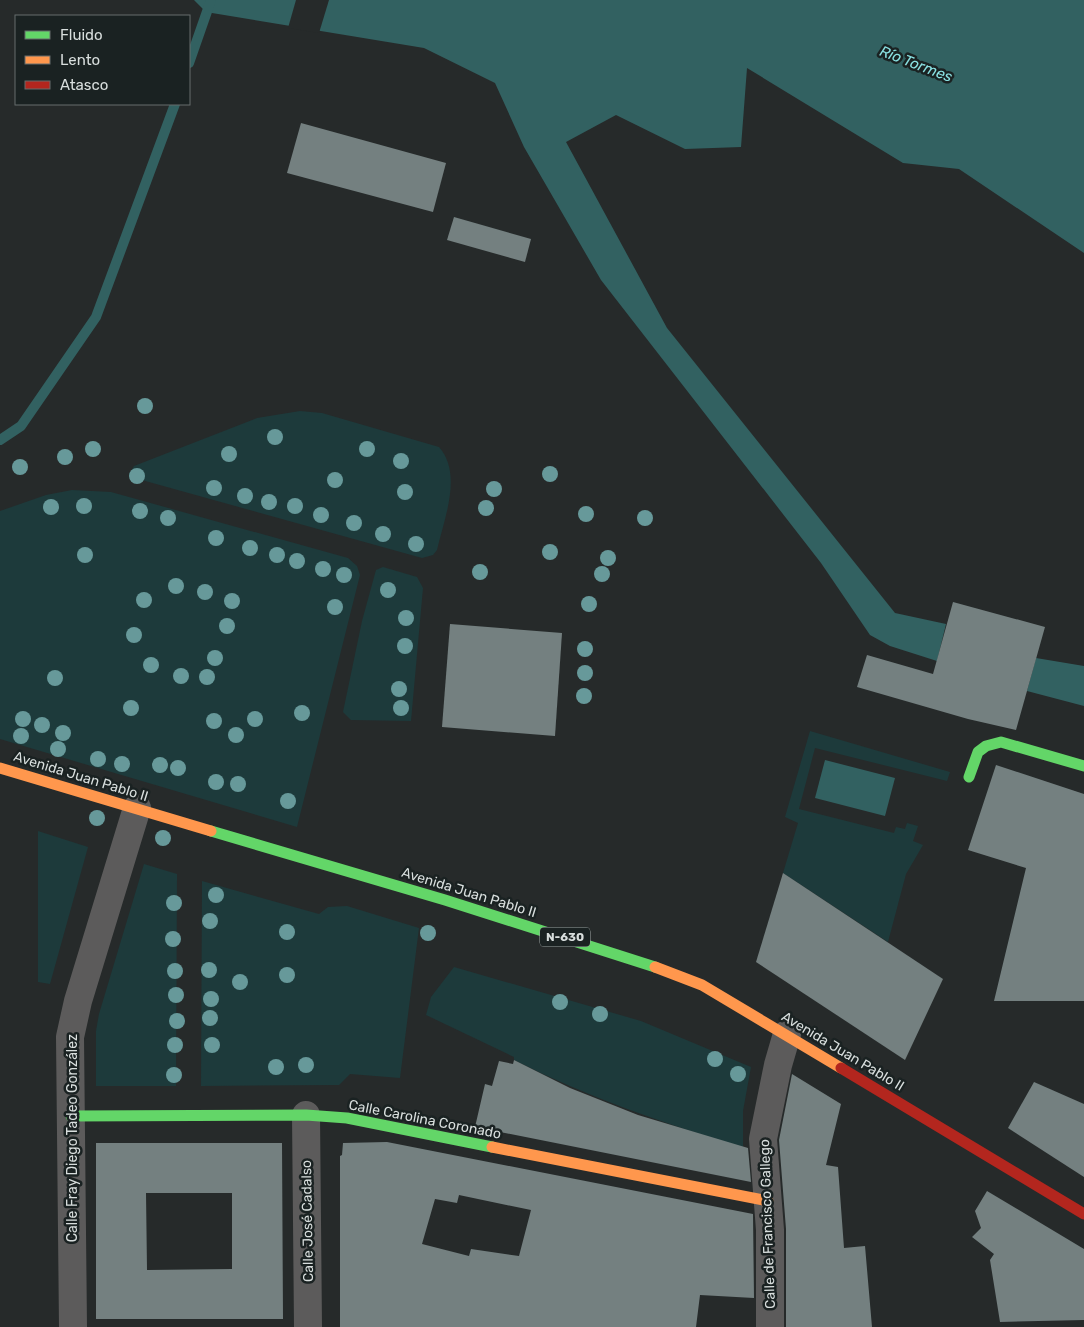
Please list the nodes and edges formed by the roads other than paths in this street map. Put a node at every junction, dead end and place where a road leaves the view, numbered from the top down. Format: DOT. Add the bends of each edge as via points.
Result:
graph roads {
  1 [pos="1084,766"];
  2 [pos="0,768"];
  3 [pos="969,777"];
  4 [pos="137,808"];
  5 [pos="787,1034"];
  6 [pos="306,1115"];
  7 [pos="71,1116"];
  8 [pos="768,1201"];
  9 [pos="1084,1214"];
  10 [pos="73,1327"];
  11 [pos="308,1327"];
  12 [pos="770,1327"];
  1 -- 3 [label="main road" via="1001,742 988,743 976,753"];
  2 -- 4 [label="main road, Avenida Juan Pablo II / N-630"];
  4 -- 5 [label="main road, Avenida Juan Pablo II / N-630" via="643,962 702,985"];
  4 -- 7 [label="street, Calle Fray Diego Tadeo González" via="70,1037"];
  5 -- 8 [label="street, Calle de Francisco Gallego" via="763,1139"];
  5 -- 9 [label="main road, Avenida Juan Pablo II / N-630"];
  6 -- 7 [label="main road, Calle Carolina Coronado"];
  6 -- 8 [label="main road, Calle Carolina Coronado" via="368,1122"];
  6 -- 11 [label="street, Calle José Cadalso"];
  7 -- 10 [label="street, Calle Fray Diego Tadeo González"];
  8 -- 12 [label="street, Calle de Francisco Gallego"];
}
